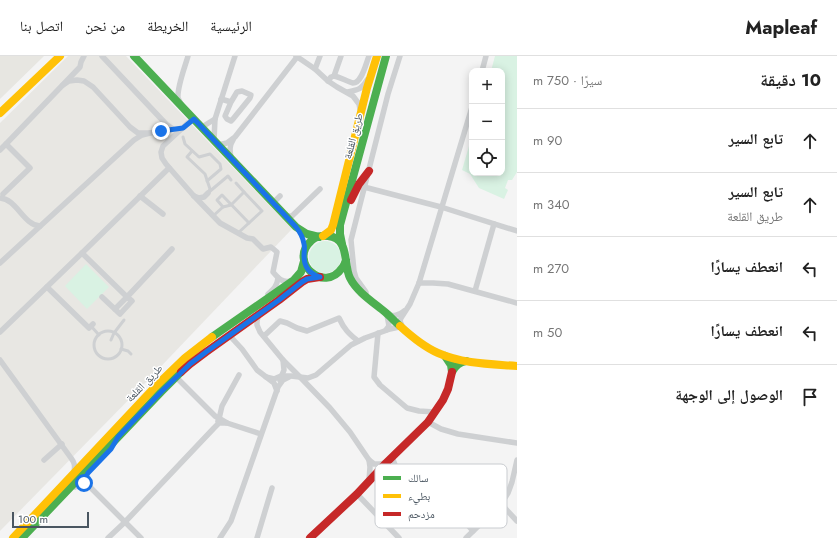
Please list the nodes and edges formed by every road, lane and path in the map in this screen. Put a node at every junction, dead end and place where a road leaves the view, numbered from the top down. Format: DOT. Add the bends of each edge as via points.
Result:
graph roads {
  1 [pos="60,56"];
  2 [pos="84,56"];
  3 [pos="102,56"];
  4 [pos="188,56"];
  5 [pos="235,56"];
  6 [pos="297,56"];
  7 [pos="320,56"];
  8 [pos="341,56"];
  9 [pos="386,56"];
  10 [pos="400,56"];
  11 [pos="486,56"];
  12 [pos="138,57"];
  13 [pos="374,57"];
  14 [pos="483,68"];
  15 [pos="315,69"];
  16 [pos="334,76"];
  17 [pos="181,80"];
  18 [pos="328,81"];
  19 [pos="62,85"];
  20 [pos="165,88"];
  21 [pos="346,92"];
  22 [pos="222,99"];
  23 [pos="230,102"];
  24 [pos="181,106"];
  25 [pos="0,114"];
  26 [pos="360,116"];
  27 [pos="469,117"];
  28 [pos="162,118"];
  29 [pos="194,119"];
  30 [pos="215,119"];
  31 [pos="202,127"];
  32 [pos="161,131"];
  33 [pos="175,132"];
  34 [pos="150,133"];
  35 [pos="183,137"];
  36 [pos="236,137"];
  37 [pos="216,142"];
  38 [pos="6,144"];
  39 [pos="0,150"];
  40 [pos="192,151"];
  41 [pos="231,158"];
  42 [pos="169,168"];
  43 [pos="369,171"];
  44 [pos="231,180"];
  45 [pos="207,181"];
  46 [pos="236,183"];
  47 [pos="364,187"];
  48 [pos="320,189"];
  49 [pos="244,192"];
  50 [pos="208,194"];
  51 [pos="1,195"];
  52 [pos="140,196"];
  53 [pos="192,196"];
  54 [pos="280,196"];
  55 [pos="273,203"];
  56 [pos="231,205"];
  57 [pos="223,207"];
  58 [pos="441,207"];
  59 [pos="344,211"];
  60 [pos="296,213"];
  61 [pos="162,214"];
  62 [pos="284,214"];
  63 [pos="213,216"];
  64 [pos="249,223"];
  65 [pos="494,224"];
  66 [pos="40,226"];
  67 [pos="296,227"];
  68 [pos="517,231"];
  69 [pos="238,233"];
  70 [pos="321,236"];
  71 [pos="342,245"];
  72 [pos="172,249"];
  73 [pos="305,251"];
  74 [pos="82,253"];
  75 [pos="346,260"];
  76 [pos="304,261"];
  77 [pos="0,263"];
  78 [pos="320,277"];
  79 [pos="331,277"];
  80 [pos="278,278"];
  81 [pos="294,280"];
  82 [pos="419,283"];
  83 [pos="47,287"];
  84 [pos="359,290"];
  85 [pos="475,292"];
  86 [pos="366,296"];
  87 [pos="102,297"];
  88 [pos="127,297"];
  89 [pos="517,303"];
  90 [pos="406,310"];
  91 [pos="259,314"];
  92 [pos="387,315"];
  93 [pos="124,320"];
  94 [pos="92,325"];
  95 [pos="403,328"];
  96 [pos="0,332"];
  97 [pos="381,332"];
  98 [pos="114,333"];
  99 [pos="225,333"];
  100 [pos="99,335"];
  101 [pos="264,336"];
  102 [pos="111,340"];
  103 [pos="358,341"];
  104 [pos="121,349"];
  105 [pos="131,354"];
  106 [pos="445,356"];
  107 [pos="0,360"];
  108 [pos="283,360"];
  109 [pos="466,361"];
  110 [pos="517,366"];
  111 [pos="452,372"];
  112 [pos="239,375"];
  113 [pos="316,375"];
  114 [pos="281,376"];
  115 [pos="291,376"];
  116 [pos="176,377"];
  117 [pos="266,377"];
  118 [pos="300,377"];
  119 [pos="278,389"];
  120 [pos="314,390"];
  121 [pos="222,406"];
  122 [pos="210,411"];
  123 [pos="435,412"];
  124 [pos="219,418"];
  125 [pos="428,422"];
  126 [pos="227,423"];
  127 [pos="214,428"];
  128 [pos="261,434"];
  129 [pos="118,437"];
  130 [pos="517,443"];
  131 [pos="62,444"];
  132 [pos="88,457"];
  133 [pos="71,458"];
  134 [pos="44,460"];
  135 [pos="368,460"];
  136 [pos="389,460"];
  137 [pos="517,460"];
  138 [pos="385,464"];
  139 [pos="392,464"];
  140 [pos="74,473"];
  141 [pos="375,474"];
  142 [pos="369,480"];
  143 [pos="89,486"];
  144 [pos="272,488"];
  145 [pos="357,494"];
  146 [pos="507,494"];
  147 [pos="507,510"];
  148 [pos="375,513"];
  149 [pos="44,515"];
  150 [pos="517,521"];
  151 [pos="125,522"];
  152 [pos="389,528"];
  153 [pos="470,528"];
  154 [pos="476,528"];
  155 [pos="473,531"];
  156 [pos="13,538"];
  157 [pos="22,538"];
  158 [pos="108,538"];
  159 [pos="141,538"];
  160 [pos="220,538"];
  161 [pos="257,538"];
  162 [pos="310,538"];
  163 [pos="399,538"];
  164 [pos="466,538"];
  1 -- 25 [label="main road"];
  2 -- 19 [label="street" via="80,67"];
  3 -- 28 [label="street"];
  4 -- 17 [label="street"];
  5 -- 22 [label="street"];
  6 -- 15 [label="street"];
  6 -- 36 [label="street"];
  7 -- 15 [label="street"];
  8 -- 16 [label="street"];
  9 -- 59 [label="main road, طريق القلعة"];
  10 -- 43 [label="street"];
  11 -- 14 [label="street"];
  12 -- 20 [label="main road"];
  13 -- 16 [label="street" via="360,80 356,82 352,83"];
  13 -- 21 [label="street" via="364,86"];
  13 -- 26 [label="main road, طريق القلعة"];
  15 -- 18 [label="street"];
  16 -- 18 [label="street"];
  17 -- 20 [label="street" via="175,89"];
  17 -- 24 [label="street" via="178,98"];
  18 -- 21 [label="street"];
  19 -- 34 [label="street" via="69,81 84,81 93,87 130,127 138,133"];
  19 -- 38 [label="street"];
  20 -- 24 [label="main road"];
  21 -- 26 [label="street" via="359,104"];
  22 -- 23 [label="street"];
  22 -- 30 [label="street"];
  23 -- 23 [label="street" via="237,92 242,91 251,95 230,121 226,116"];
  24 -- 29 [label="main road"];
  26 -- 70 [label="main road, طريق القلعة" via="333,225 331,230"];
  27 -- 58 [label="street"];
  28 -- 32 [label="street" via="164,125"];
  28 -- 33 [label="street"];
  29 -- 31 [label="main road"];
  29 -- 33 [label="street"];
  30 -- 31 [label="street"];
  30 -- 37 [label="street"];
  31 -- 37 [label="main road"];
  32 -- 33 [label="street"];
  32 -- 34 [label="street"];
  33 -- 42 [label="street" via="161,152"];
  34 -- 66 [label="street" via="134,140"];
  35 -- 40 [label="lane" via="185,144"];
  36 -- 37 [label="street" via="227,142"];
  36 -- 41 [label="street" via="229,149"];
  37 -- 41 [label="main road"];
  38 -- 39 [label="street"];
  38 -- 51 [label="street" via="30,168"];
  40 -- 45 [label="lane" via="187,156 205,174"];
  40 -- 45 [label="lane" via="198,157 210,154 220,164 221,169"];
  41 -- 55 [label="main road"];
  42 -- 52 [label="street"];
  42 -- 53 [label="street"];
  43 -- 47 [label="street"];
  43 -- 59 [label="main road"];
  44 -- 50 [label="lane" via="228,176"];
  45 -- 50 [label="lane" via="210,189"];
  46 -- 49 [label="lane"];
  47 -- 58 [label="street"];
  47 -- 86 [label="street" via="351,240 354,271"];
  48 -- 60 [label="street"];
  49 -- 56 [label="lane"];
  49 -- 64 [label="lane" via="262,211"];
  50 -- 53 [label="street" via="199,198"];
  51 -- 66 [label="street" via="35,226"];
  52 -- 61 [label="street"];
  52 -- 74 [label="street"];
  53 -- 63 [label="street"];
  54 -- 55 [label="street"];
  55 -- 62 [label="main road"];
  56 -- 57 [label="lane"];
  56 -- 57 [label="lane" via="222,195 217,200"];
  56 -- 64 [label="lane"];
  57 -- 63 [label="lane"];
  58 -- 65 [label="street"];
  58 -- 82 [label="street"];
  59 -- 71 [label="main road, طريق القلعة" via="339,233"];
  60 -- 62 [label="street" via="292,216"];
  60 -- 67 [label="street"];
  62 -- 67 [label="main road"];
  63 -- 69 [label="street"];
  64 -- 69 [label="lane"];
  65 -- 68 [label="street"];
  65 -- 85 [label="street"];
  66 -- 77 [label="street"];
  67 -- 70 [label="main road" via="312,236"];
  67 -- 73 [label="main road" via="302,235"];
  69 -- 80 [label="street" via="253,239 263,249 271,246 277,252 273,272"];
  70 -- 71 [label="main road" via="337,239"];
  70 -- 73 [label="main road" via="310,242"];
  71 -- 75 [label="main road" via="346,252"];
  72 -- 88 [label="street"];
  73 -- 76 [label="main road"];
  74 -- 83 [label="street"];
  74 -- 88 [label="street"];
  75 -- 79 [label="main road" via="339,273"];
  75 -- 84 [label="main road" via="348,274"];
  76 -- 78 [label="main road" via="309,271"];
  76 -- 81 [label="main road, طريق القلعة" via="303,270"];
  78 -- 79 [label="main road"];
  78 -- 91 [label="main road, طريق القلعة" via="302,282"];
  79 -- 84 [label="main road" via="345,280"];
  80 -- 81 [label="street" via="284,282"];
  80 -- 99 [label="street" via="274,289"];
  81 -- 99 [label="main road, طريق القلعة"];
  82 -- 85 [label="street" via="448,284"];
  82 -- 90 [label="street"];
  83 -- 94 [label="street" via="89,328"];
  83 -- 96 [label="street"];
  84 -- 86 [label="main road"];
  85 -- 89 [label="street"];
  86 -- 92 [label="main road"];
  87 -- 88 [label="street" via="120,314 132,301"];
  90 -- 92 [label="street" via="397,316"];
  90 -- 95 [label="street" via="400,321"];
  91 -- 99 [label="main road, طريق القلعة"];
  91 -- 101 [label="street" via="257,325"];
  92 -- 95 [label="main road"];
  92 -- 97 [label="street" via="389,326"];
  93 -- 98 [label="lane"];
  94 -- 100 [label="lane"];
  95 -- 97 [label="street"];
  95 -- 106 [label="main road" via="428,348"];
  97 -- 103 [label="street"];
  97 -- 123 [label="street" via="374,377 407,408"];
  98 -- 100 [label="lane" via="109,331"];
  98 -- 102 [label="lane"];
  98 -- 104 [label="lane" via="121,340"];
  99 -- 116 [label="main road, طريق القلعة"];
  99 -- 117 [label="street"];
  99 -- 132 [label="main road, طريق القلعة" via="201,345 174,368"];
  100 -- 104 [label="lane" via="94,346 100,357 111,359"];
  101 -- 103 [label="street" via="280,321 307,331 339,318 342,326"];
  101 -- 108 [label="street"];
  103 -- 113 [label="street"];
  104 -- 105 [label="lane" via="128,350"];
  106 -- 109 [label="main road"];
  106 -- 111 [label="main road"];
  107 -- 131 [label="street"];
  108 -- 114 [label="street" via="284,370"];
  108 -- 118 [label="street"];
  109 -- 110 [label="main road"];
  109 -- 111 [label="main road" via="460,362"];
  111 -- 123 [label="main road" via="448,389"];
  112 -- 121 [label="street"];
  113 -- 118 [label="street"];
  113 -- 120 [label="street" via="312,384"];
  114 -- 115 [label="street"];
  114 -- 117 [label="street" via="274,379"];
  114 -- 119 [label="street"];
  115 -- 118 [label="street"];
  115 -- 119 [label="street" via="283,380"];
  116 -- 122 [label="street"];
  116 -- 129 [label="main road, طريق القلعة"];
  117 -- 119 [label="street"];
  118 -- 120 [label="street"];
  119 -- 128 [label="street"];
  120 -- 135 [label="street" via="350,432"];
  121 -- 122 [label="street" via="216,411"];
  121 -- 124 [label="street"];
  122 -- 124 [label="street"];
  123 -- 125 [label="main road"];
  124 -- 126 [label="street"];
  124 -- 127 [label="street"];
  125 -- 130 [label="street" via="458,434"];
  125 -- 136 [label="main road"];
  126 -- 127 [label="street" via="219,423"];
  126 -- 128 [label="street"];
  127 -- 151 [label="street"];
  128 -- 160 [label="street" via="231,520"];
  129 -- 143 [label="street" via="111,449 88,473 86,477"];
  129 -- 149 [label="main road, طريق القلعة"];
  131 -- 133 [label="street"];
  131 -- 134 [label="street"];
  132 -- 133 [label="street" via="82,460"];
  132 -- 140 [label="main road, طريق القلعة"];
  133 -- 140 [label="street" via="74,462"];
  135 -- 136 [label="street" via="380,464"];
  135 -- 142 [label="street"];
  136 -- 138 [label="main road"];
  136 -- 139 [label="street"];
  137 -- 146 [label="street"];
  140 -- 156 [label="main road, طريق القلعة"];
  141 -- 142 [label="main road"];
  142 -- 145 [label="main road"];
  143 -- 149 [label="street" via="80,483 75,486 54,509"];
  143 -- 151 [label="street"];
  144 -- 161 [label="street"];
  145 -- 148 [label="street"];
  145 -- 162 [label="main road"];
  147 -- 150 [label="street"];
  149 -- 157 [label="main road, طريق القلعة"];
  151 -- 158 [label="street"];
  151 -- 159 [label="street"];
  152 -- 163 [label="street"];
  153 -- 155 [label="street"];
  154 -- 155 [label="street"];
  155 -- 164 [label="street"];
}
